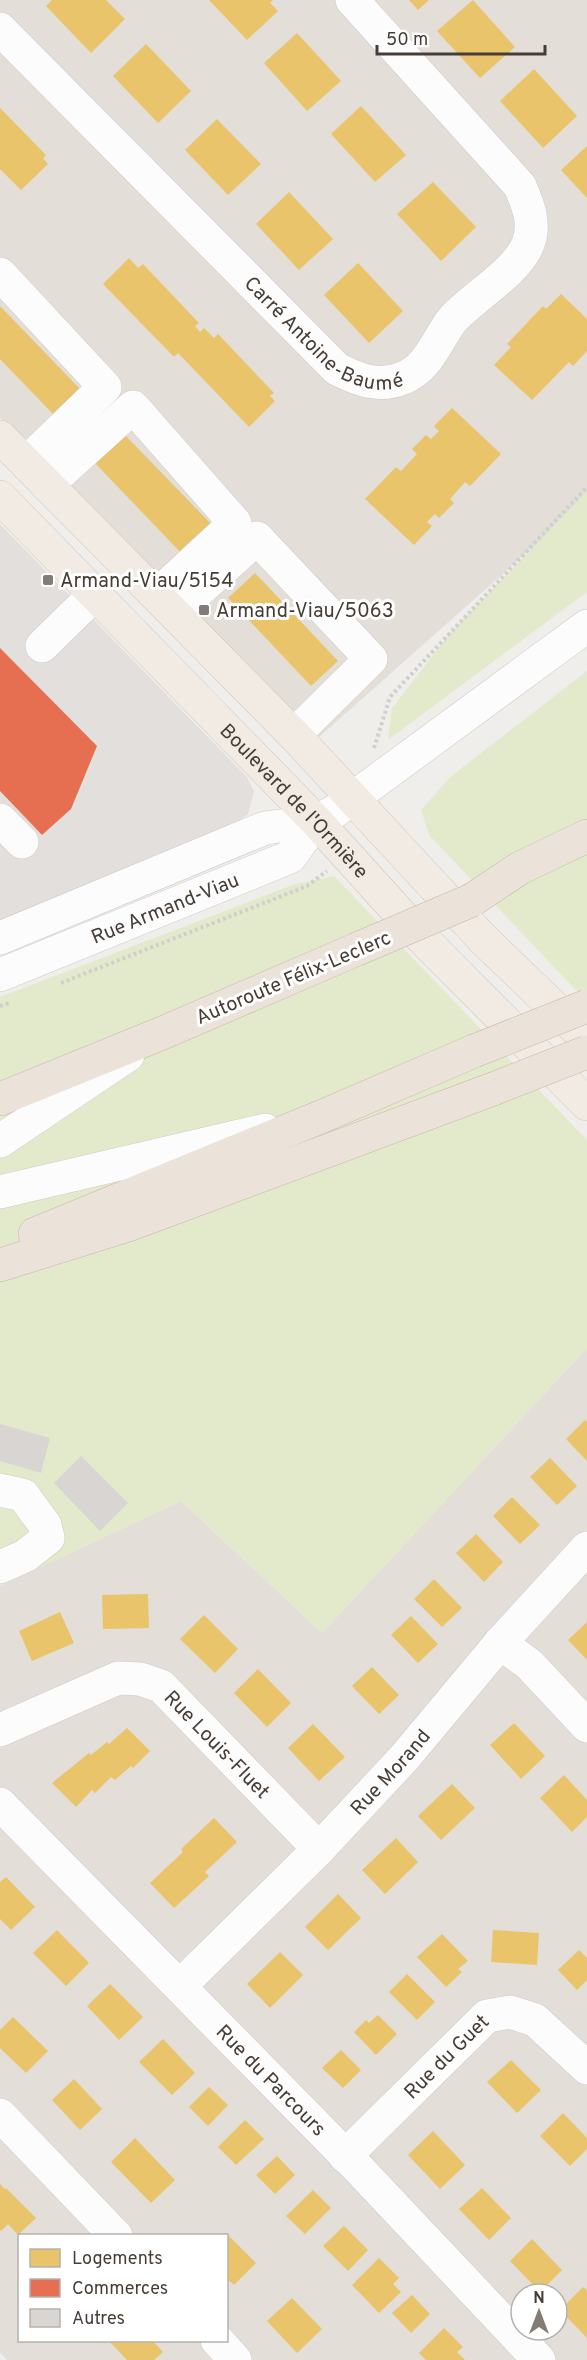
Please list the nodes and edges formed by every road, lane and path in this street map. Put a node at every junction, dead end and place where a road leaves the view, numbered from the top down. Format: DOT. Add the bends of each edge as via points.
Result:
graph roads {
  1 [pos="352,0"];
  2 [pos="0,29"];
  3 [pos="0,274"];
  4 [pos="0,437"];
  5 [pos="36,474"];
  6 [pos="587,487"];
  7 [pos="0,497"];
  8 [pos="94,595"];
  9 [pos="166,604"];
  10 [pos="587,626"];
  11 [pos="42,645"];
  12 [pos="294,735"];
  13 [pos="373,751"];
  14 [pos="354,798"];
  15 [pos="316,821"];
  16 [pos="587,836"];
  17 [pos="587,855"];
  18 [pos="347,857"];
  19 [pos="472,900"];
  20 [pos="0,938"];
  21 [pos="53,986"];
  22 [pos="5,988"];
  23 [pos="0,1006"];
  24 [pos="587,1006"];
  25 [pos="160,1034"];
  26 [pos="587,1039"];
  27 [pos="587,1053"];
  28 [pos="0,1098"];
  29 [pos="587,1104"];
  30 [pos="322,1116"];
  31 [pos="0,1141"];
  32 [pos="0,1192"];
  33 [pos="128,1225"];
  34 [pos="0,1248"];
  35 [pos="0,1265"];
  36 [pos="0,1279"];
  37 [pos="0,1490"];
  38 [pos="587,1548"];
  39 [pos="0,1567"];
  40 [pos="500,1643"];
  41 [pos="587,1726"];
  42 [pos="0,1730"];
  43 [pos="0,1804"];
  44 [pos="319,1849"];
  45 [pos="180,1986"];
  46 [pos="587,2068"];
  47 [pos="0,2115"];
  48 [pos="345,2156"];
  49 [pos="115,2234"];
  50 [pos="219,2342"];
  51 [pos="235,2360"];
  52 [pos="539,2360"];
  1 -- 2 [label="street, Carré Antoine-Baumé" via="520,186 530,208 528,245 513,265 454,319 423,365 405,378 383,383 363,381 337,369"];
  3 -- 5 [label="street" via="105,387"];
  4 -- 5 [label="main road"];
  5 -- 9 [label="main road"];
  5 -- 9 [label="street" via="133,407 235,523"];
  6 -- 13 [label="path" via="390,697"];
  7 -- 8 [label="main road, Boulevard de l'Ormière"];
  8 -- 11 [label="street"];
  8 -- 15 [label="main road, Boulevard de l'Ormière"];
  9 -- 12 [label="main road"];
  9 -- 12 [label="street" via="257,538 370,659"];
  10 -- 14 [label="street, Rue Armand-Viau"];
  12 -- 14 [label="main road"];
  14 -- 15 [label="street, Rue Armand-Viau"];
  14 -- 26 [label="main road" via="483,939"];
  15 -- 18 [label="main road, Boulevard de l'Ormière"];
  15 -- 20 [label="street, Rue Armand-Viau" via="265,828"];
  15 -- 22 [label="street, Rue Armand-Viau" via="290,857"];
  16 -- 19 [label="highway" via="520,868"];
  17 -- 19 [label="highway, Autoroute Félix-Leclerc"];
  18 -- 21 [label="path" via="308,886"];
  18 -- 29 [label="main road, Boulevard de l'Ormière"];
  19 -- 25 [label="highway, Autoroute Félix-Leclerc, bridge"];
  22 -- 23 [label="path"];
  24 -- 30 [label="highway, bridge"];
  25 -- 28 [label="highway, Autoroute Félix-Leclerc"];
  25 -- 31 [label="street"];
  27 -- 33 [label="highway, bridge"];
  30 -- 32 [label="street"];
  30 -- 34 [label="highway"];
  33 -- 35 [label="highway"];
  33 -- 36 [label="highway"];
  37 -- 39 [label="street" via="23,1495 45,1525 48,1538 25,1556"];
  38 -- 40 [label="street, Rue Morand"];
  40 -- 41 [label="street" via="529,1664"];
  40 -- 44 [label="street, Rue Morand" via="404,1758"];
  42 -- 44 [label="street, Rue Louis-Fluet" via="118,1678 140,1679 161,1686"];
  43 -- 45 [label="street, Rue du Parcours"];
  44 -- 45 [label="street, Rue Morand"];
  45 -- 48 [label="street, Rue du Parcours"];
  46 -- 48 [label="street, Rue du Guet" via="535,2020 510,2012 487,2016"];
  47 -- 49 [label="street"];
  48 -- 52 [label="street, Rue du Parcours"];
  50 -- 51 [label="street"];
}
